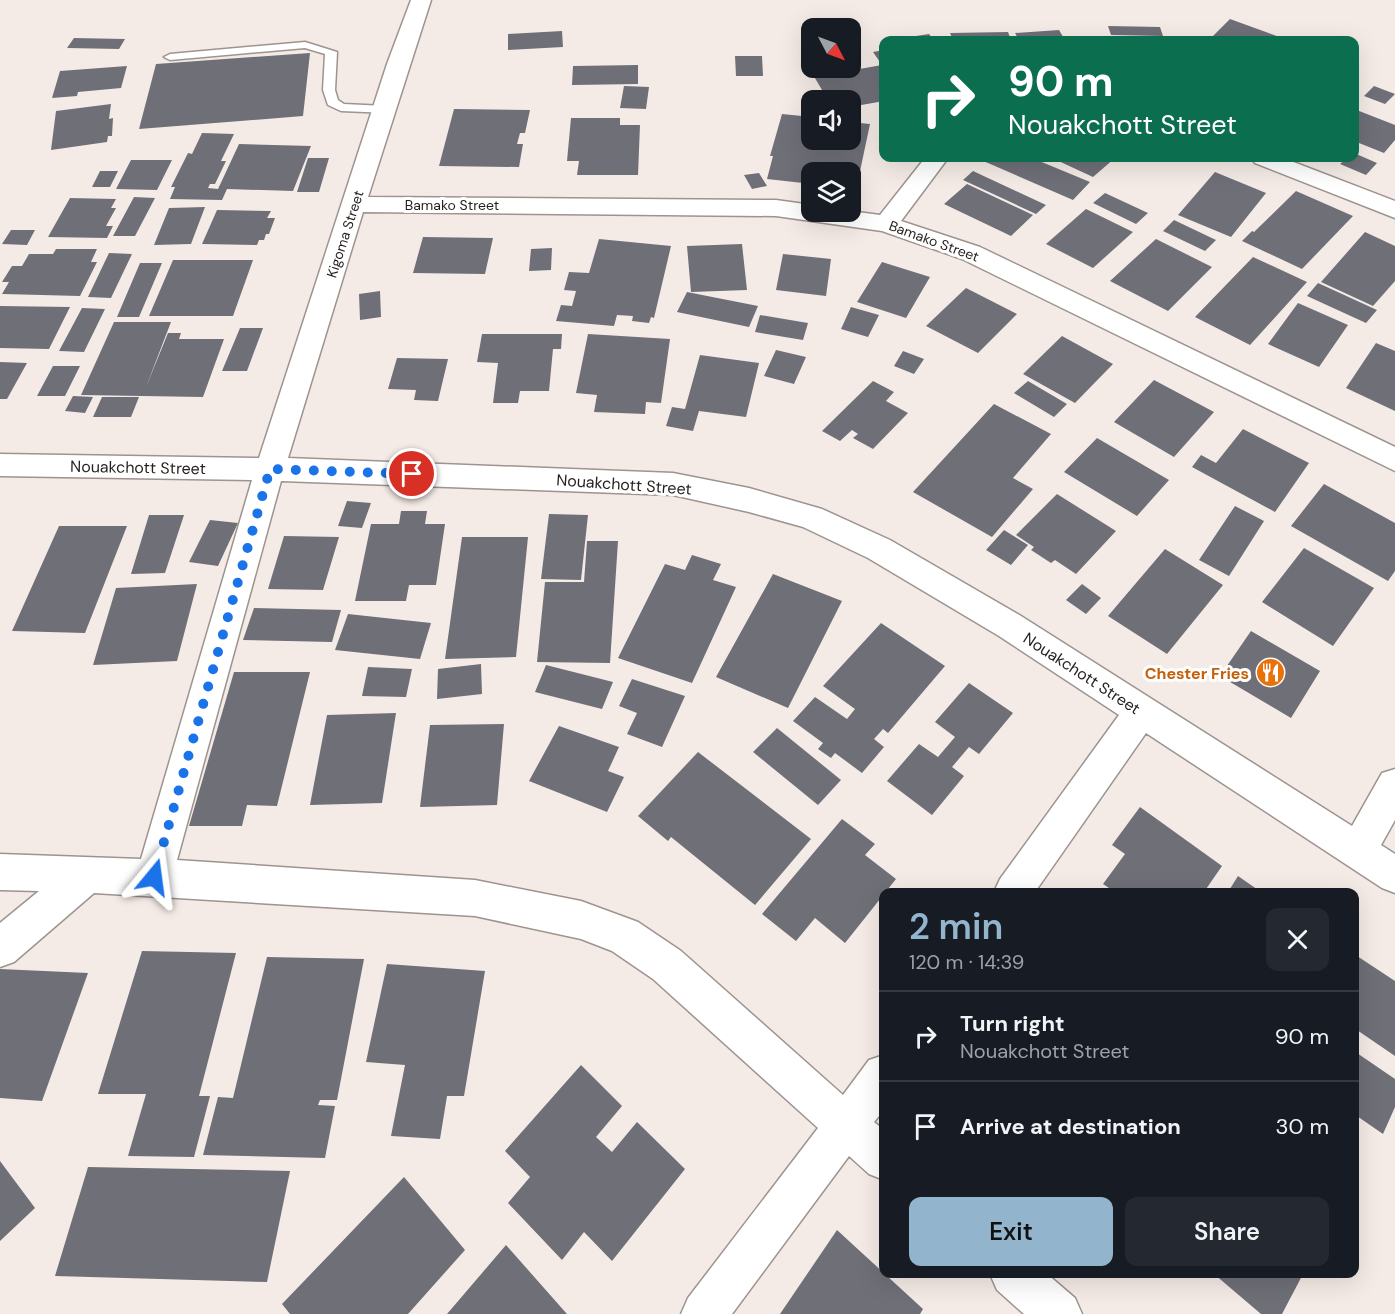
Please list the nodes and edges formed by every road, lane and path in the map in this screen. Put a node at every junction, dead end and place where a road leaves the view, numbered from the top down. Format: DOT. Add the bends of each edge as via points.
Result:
graph roads {
  1 [pos="421,0"];
  2 [pos="170,57"];
  3 [pos="385,110"];
  4 [pos="934,162"];
  5 [pos="1273,162"];
  6 [pos="356,204"];
  7 [pos="1395,210"];
  8 [pos="886,224"];
  9 [pos="1395,459"];
  10 [pos="0,465"];
  11 [pos="270,469"];
  12 [pos="1141,712"];
  13 [pos="1395,785"];
  14 [pos="1358,850"];
  15 [pos="0,872"];
  16 [pos="87,875"];
  17 [pos="1395,875"];
  18 [pos="154,877"];
  19 [pos="1016,888"];
  20 [pos="0,948"];
  21 [pos="879,1082"];
  22 [pos="847,1127"];
  23 [pos="879,1155"];
  24 [pos="1018,1278"];
  25 [pos="704,1314"];
  26 [pos="1059,1314"];
  1 -- 3 [label="street, Kigoma Street"];
  2 -- 3 [label="lane" via="305,45 325,48 331,52 332,102 341,107"];
  3 -- 6 [label="street, Kigoma Street"];
  4 -- 8 [label="street"];
  5 -- 7 [label="street"];
  6 -- 8 [label="street, Bamako Street" via="776,208"];
  6 -- 11 [label="street, Kigoma Street"];
  8 -- 9 [label="street, Bamako Street" via="971,253"];
  10 -- 11 [label="street, Nouakchott Street"];
  11 -- 12 [label="street, Nouakchott Street" via="673,484 749,500 811,518 879,549 1010,626"];
  11 -- 18 [label="street, Kigoma Street"];
  12 -- 14 [label="street, Nouakchott Street"];
  12 -- 19 [label="street"];
  13 -- 14 [label="street"];
  14 -- 17 [label="street, Nouakchott Street"];
  15 -- 16 [label="street"];
  16 -- 18 [label="street"];
  16 -- 20 [label="street"];
  18 -- 22 [label="street" via="475,898 581,920 624,936 667,965"];
  21 -- 22 [label="street"];
  22 -- 23 [label="street"];
  22 -- 25 [label="street"];
  24 -- 26 [label="street"];
}
